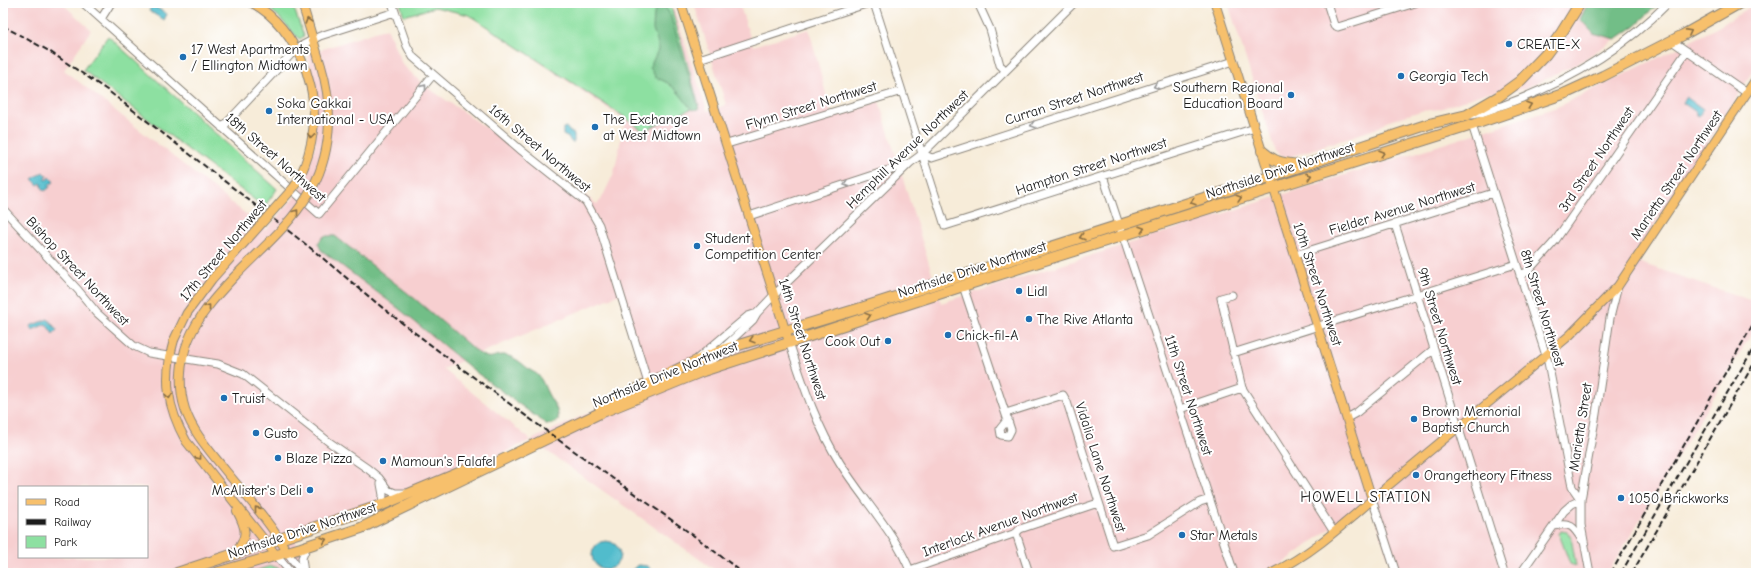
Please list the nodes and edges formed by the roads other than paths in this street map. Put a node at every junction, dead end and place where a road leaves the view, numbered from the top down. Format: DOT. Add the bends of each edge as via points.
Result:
graph roads {
  1 [pos="83,3"];
  2 [pos="111,3"];
  3 [pos="252,3"];
  4 [pos="302,3"];
  5 [pos="392,3"];
  6 [pos="681,3"];
  7 [pos="869,3"];
  8 [pos="874,3"];
  9 [pos="978,3"];
  10 [pos="1074,3"];
  11 [pos="1215,3"];
  12 [pos="1327,3"];
  13 [pos="1415,3"];
  14 [pos="1580,3"];
  15 [pos="1668,3"];
  16 [pos="1740,3"];
  17 [pos="395,12"];
  18 [pos="101,19"];
  19 [pos="314,40"];
  20 [pos="1672,41"];
  21 [pos="297,48"];
  22 [pos="1687,51"];
  23 [pos="699,59"];
  24 [pos="1234,61"];
  25 [pos="1005,70"];
  26 [pos="433,75"];
  27 [pos="1756,79"];
  28 [pos="902,91"];
  29 [pos="1747,93"];
  30 [pos="1517,100"];
  31 [pos="1467,115"];
  32 [pos="1475,124"];
  33 [pos="222,128"];
  34 [pos="1255,128"];
  35 [pos="726,144"];
  36 [pos="1262,151"];
  37 [pos="922,154"];
  38 [pos="910,163"];
  39 [pos="1303,165"];
  40 [pos="1103,176"];
  41 [pos="1270,176"];
  42 [pos="1273,187"];
  43 [pos="1493,193"];
  44 [pos="3,209"];
  45 [pos="749,216"];
  46 [pos="1395,224"];
  47 [pos="1120,230"];
  48 [pos="1295,255"];
  49 [pos="1021,257"];
  50 [pos="1516,264"];
  51 [pos="1520,276"];
  52 [pos="963,286"];
  53 [pos="1618,286"];
  54 [pos="774,295"];
  55 [pos="1232,295"];
  56 [pos="1417,295"];
  57 [pos="757,313"];
  58 [pos="1318,327"];
  59 [pos="785,330"];
  60 [pos="789,342"];
  61 [pos="1434,349"];
  62 [pos="719,352"];
  63 [pos="1233,353"];
  64 [pos="1546,356"];
  65 [pos="169,357"];
  66 [pos="183,360"];
  67 [pos="692,363"];
  68 [pos="703,371"];
  69 [pos="648,383"];
  70 [pos="1242,388"];
  71 [pos="1180,409"];
  72 [pos="1347,418"];
  73 [pos="1458,427"];
  74 [pos="379,478"];
  75 [pos="414,493"];
  76 [pos="231,497"];
  77 [pos="1210,499"];
  78 [pos="1372,499"];
  79 [pos="1581,500"];
  80 [pos="1098,503"];
  81 [pos="382,505"];
  82 [pos="1554,526"];
  83 [pos="1334,532"];
  84 [pos="1016,533"];
  85 [pos="280,540"];
  86 [pos="268,544"];
  87 [pos="1584,544"];
  88 [pos="307,546"];
  89 [pos="287,552"];
  90 [pos="235,554"];
  91 [pos="276,555"];
  92 [pos="910,572"];
  93 [pos="177,573"];
  94 [pos="216,573"];
  95 [pos="291,573"];
  96 [pos="303,573"];
  97 [pos="1029,573"];
  98 [pos="1234,573"];
  99 [pos="1272,573"];
  100 [pos="1396,573"];
  101 [pos="1504,573"];
  102 [pos="1521,573"];
  103 [pos="1590,573"];
  1 -- 18 [label="street, 18th Street Northwest"];
  2 -- 18 [label="street"];
  3 -- 21 [label="main road, 17th Street Northwest" via="279,24"];
  19 -- 4 [label="main road, 17th Street Northwest, one-way"];
  5 -- 17 [label="street, 16th Street Northwest"];
  6 -- 23 [label="main road, 14th Street Northwest"];
  7 -- 23 [label="street"];
  8 -- 28 [label="street"];
  9 -- 25 [label="street" via="990,30 1000,65"];
  10 -- 25 [label="street, Hemphill Avenue Northwest"];
  11 -- 24 [label="main road, 10th Street Northwest"];
  12 -- 13 [label="street" via="1336,27"];
  14 -- 31 [label="highway, Northside Drive Northwest" via="1546,54 1520,81"];
  15 -- 30 [label="street" via="1631,36 1594,61 1561,81"];
  20 -- 16 [label="highway, Northside Drive Northwest, one-way"];
  17 -- 19 [label="street"];
  17 -- 26 [label="street, 16th Street Northwest" via="413,57"];
  18 -- 33 [label="street, 18th Street Northwest"];
  19 -- 21 [label="street"];
  66 -- 19 [label="main road, 17th Street Northwest, one-way, bridge" via="194,327 206,309 293,216 314,184 324,158 329,118 327,94"];
  20 -- 22 [label="street"];
  32 -- 20 [label="highway, Northside Drive Northwest, one-way" via="1566,93"];
  21 -- 33 [label="street"];
  21 -- 65 [label="main road, 17th Street Northwest, one-way, bridge" via="313,95 314,117 305,167 294,187 212,279 187,313"];
  22 -- 29 [label="street"];
  22 -- 51 [label="street, 3rd Street Northwest" via="1555,241 1528,271"];
  23 -- 35 [label="main road, 14th Street Northwest"];
  24 -- 34 [label="main road, 10th Street Northwest"];
  24 -- 37 [label="street, Curran Street Northwest, one-way" via="932,158"];
  25 -- 37 [label="street, Hemphill Avenue Northwest"];
  33 -- 26 [label="street, 18th Street Northwest, one-way" via="319,214"];
  26 -- 69 [label="street, 16th Street Northwest" via="586,202 599,225"];
  27 -- 29 [label="main road, Marietta Street Northwest"];
  28 -- 35 [label="street, Flynn Street Northwest"];
  28 -- 37 [label="street"];
  29 -- 53 [label="main road, Marietta Street Northwest"];
  30 -- 31 [label="street" via="1474,115"];
  30 -- 32 [label="street" via="1514,106 1481,117"];
  31 -- 39 [label="highway, Northside Drive Northwest" via="1429,124"];
  42 -- 32 [label="highway, Northside Drive Northwest, one-way"];
  32 -- 43 [label="street, 8th Street Northwest"];
  34 -- 36 [label="main road, 10th Street Northwest"];
  34 -- 40 [label="street, Hampton Street Northwest"];
  35 -- 45 [label="main road, 14th Street Northwest"];
  36 -- 39 [label="highway" via="1272,160"];
  36 -- 41 [label="main road, 10th Street Northwest"];
  37 -- 38 [label="street, Hemphill Avenue Northwest"];
  37 -- 40 [label="street, Hampton Street Northwest" via="945,226"];
  38 -- 45 [label="street, one-way"];
  38 -- 54 [label="street, Hemphill Avenue Northwest"];
  39 -- 41 [label="highway, Northside Drive Northwest"];
  40 -- 47 [label="street, 11th Street Northwest"];
  41 -- 42 [label="main road, 10th Street Northwest"];
  41 -- 47 [label="highway, Northside Drive Northwest, one-way"];
  47 -- 42 [label="highway, Northside Drive Northwest, one-way"];
  42 -- 48 [label="main road, 10th Street Northwest"];
  43 -- 46 [label="street, Fielder Avenue Northwest"];
  43 -- 50 [label="street, 8th Street Northwest"];
  44 -- 65 [label="street, Bishop Street Northwest" via="121,336 149,353"];
  45 -- 54 [label="main road, 14th Street Northwest"];
  46 -- 48 [label="street, Fielder Avenue Northwest"];
  46 -- 56 [label="street, 9th Street Northwest"];
  47 -- 49 [label="highway, Northside Drive Northwest, one-way"];
  47 -- 52 [label="highway, Northside Drive Northwest"];
  47 -- 71 [label="street, 11th Street Northwest"];
  48 -- 58 [label="main road, 10th Street Northwest"];
  49 -- 52 [label="highway" via="1006,266 972,277"];
  49 -- 59 [label="highway, Northside Drive Northwest"];
  50 -- 51 [label="street, 8th Street Northwest"];
  50 -- 56 [label="street"];
  51 -- 64 [label="street, 8th Street Northwest"];
  60 -- 52 [label="highway, Northside Drive Northwest, one-way"];
  52 -- 80 [label="street, Vidalia Lane Northwest" via="1007,416 1063,395"];
  53 -- 64 [label="main road, Marietta Street Northwest" via="1586,320"];
  53 -- 79 [label="street, Marietta Street" via="1610,318"];
  54 -- 57 [label="street, Hemphill Avenue Northwest"];
  54 -- 59 [label="main road, 14th Street Northwest"];
  55 -- 63 [label="street" via="1221,298"];
  56 -- 58 [label="street"];
  56 -- 61 [label="street, 9th Street Northwest"];
  57 -- 62 [label="street, Hemphill Avenue Northwest" via="753,320"];
  57 -- 67 [label="street, Hemphill Avenue Northwest" via="748,316"];
  58 -- 63 [label="street"];
  58 -- 72 [label="main road, 10th Street Northwest"];
  59 -- 60 [label="main road, 14th Street Northwest"];
  59 -- 62 [label="highway, Northside Drive Northwest, one-way"];
  60 -- 68 [label="highway, Northside Drive Northwest"];
  60 -- 92 [label="street, 14th Street Northwest" via="808,402 826,440 888,530"];
  61 -- 72 [label="street"];
  61 -- 73 [label="street, 9th Street Northwest"];
  62 -- 67 [label="highway, Northside Drive Northwest"];
  62 -- 68 [label="street, Hemphill Avenue Northwest"];
  63 -- 70 [label="street"];
  64 -- 73 [label="main road, Marietta Street Northwest"];
  64 -- 79 [label="street, 8th Street Northwest" via="1572,487"];
  65 -- 66 [label="street, Bishop Street Northwest"];
  65 -- 76 [label="main road, 17th Street Northwest, one-way" via="169,397 178,426 188,443"];
  66 -- 74 [label="street, Bishop Street Northwest" via="218,364 243,374"];
  85 -- 66 [label="main road, 17th Street Northwest, one-way" via="204,445 191,424 181,394"];
  67 -- 69 [label="highway, Northside Drive Northwest"];
  88 -- 68 [label="highway, Northside Drive Northwest, one-way" via="380,520 600,413"];
  69 -- 75 [label="highway, Northside Drive Northwest"];
  70 -- 71 [label="street"];
  70 -- 83 [label="street"];
  71 -- 77 [label="street, 11th Street Northwest"];
  72 -- 78 [label="main road, 10th Street Northwest"];
  73 -- 78 [label="main road, Marietta Street Northwest"];
  73 -- 101 [label="street, 9th Street Northwest"];
  74 -- 75 [label="street, Bishop Street Northwest" via="391,492"];
  74 -- 81 [label="street" via="383,495"];
  75 -- 81 [label="highway, Northside Drive Northwest"];
  76 -- 86 [label="main road, 17th Street Northwest"];
  76 -- 90 [label="main road" via="245,526 245,533"];
  77 -- 80 [label="street, Vidalia Lane Northwest" via="1200,502 1148,535 1113,546"];
  77 -- 98 [label="street, 11th Street Northwest"];
  78 -- 83 [label="main road, Marietta Street Northwest"];
  78 -- 100 [label="street, 10th Street Northwest"];
  79 -- 82 [label="street" via="1564,511"];
  79 -- 87 [label="street, Marietta Street"];
  80 -- 84 [label="street, Interlock Avenue Northwest" via="1020,529"];
  81 -- 85 [label="highway, Northside Drive Northwest"];
  82 -- 87 [label="street" via="1573,526"];
  82 -- 102 [label="street"];
  83 -- 99 [label="main road, Marietta Street Northwest" via="1300,557"];
  84 -- 92 [label="street, Interlock Avenue Northwest"];
  84 -- 97 [label="street"];
  85 -- 86 [label="highway, Northside Drive Northwest"];
  85 -- 89 [label="main road, 17th Street Northwest"];
  86 -- 90 [label="highway, Northside Drive Northwest"];
  86 -- 91 [label="main road, 17th Street Northwest"];
  87 -- 103 [label="street, Marietta Street"];
  88 -- 89 [label="highway, Northside Drive Northwest"];
  88 -- 96 [label="street" via="302,558"];
  89 -- 91 [label="highway, Northside Drive Northwest"];
  89 -- 96 [label="street, 17th Street Northwest"];
  90 -- 93 [label="highway, Northside Drive Northwest"];
  91 -- 94 [label="highway, Northside Drive Northwest"];
  91 -- 95 [label="street, 17th Street Northwest"];
}
